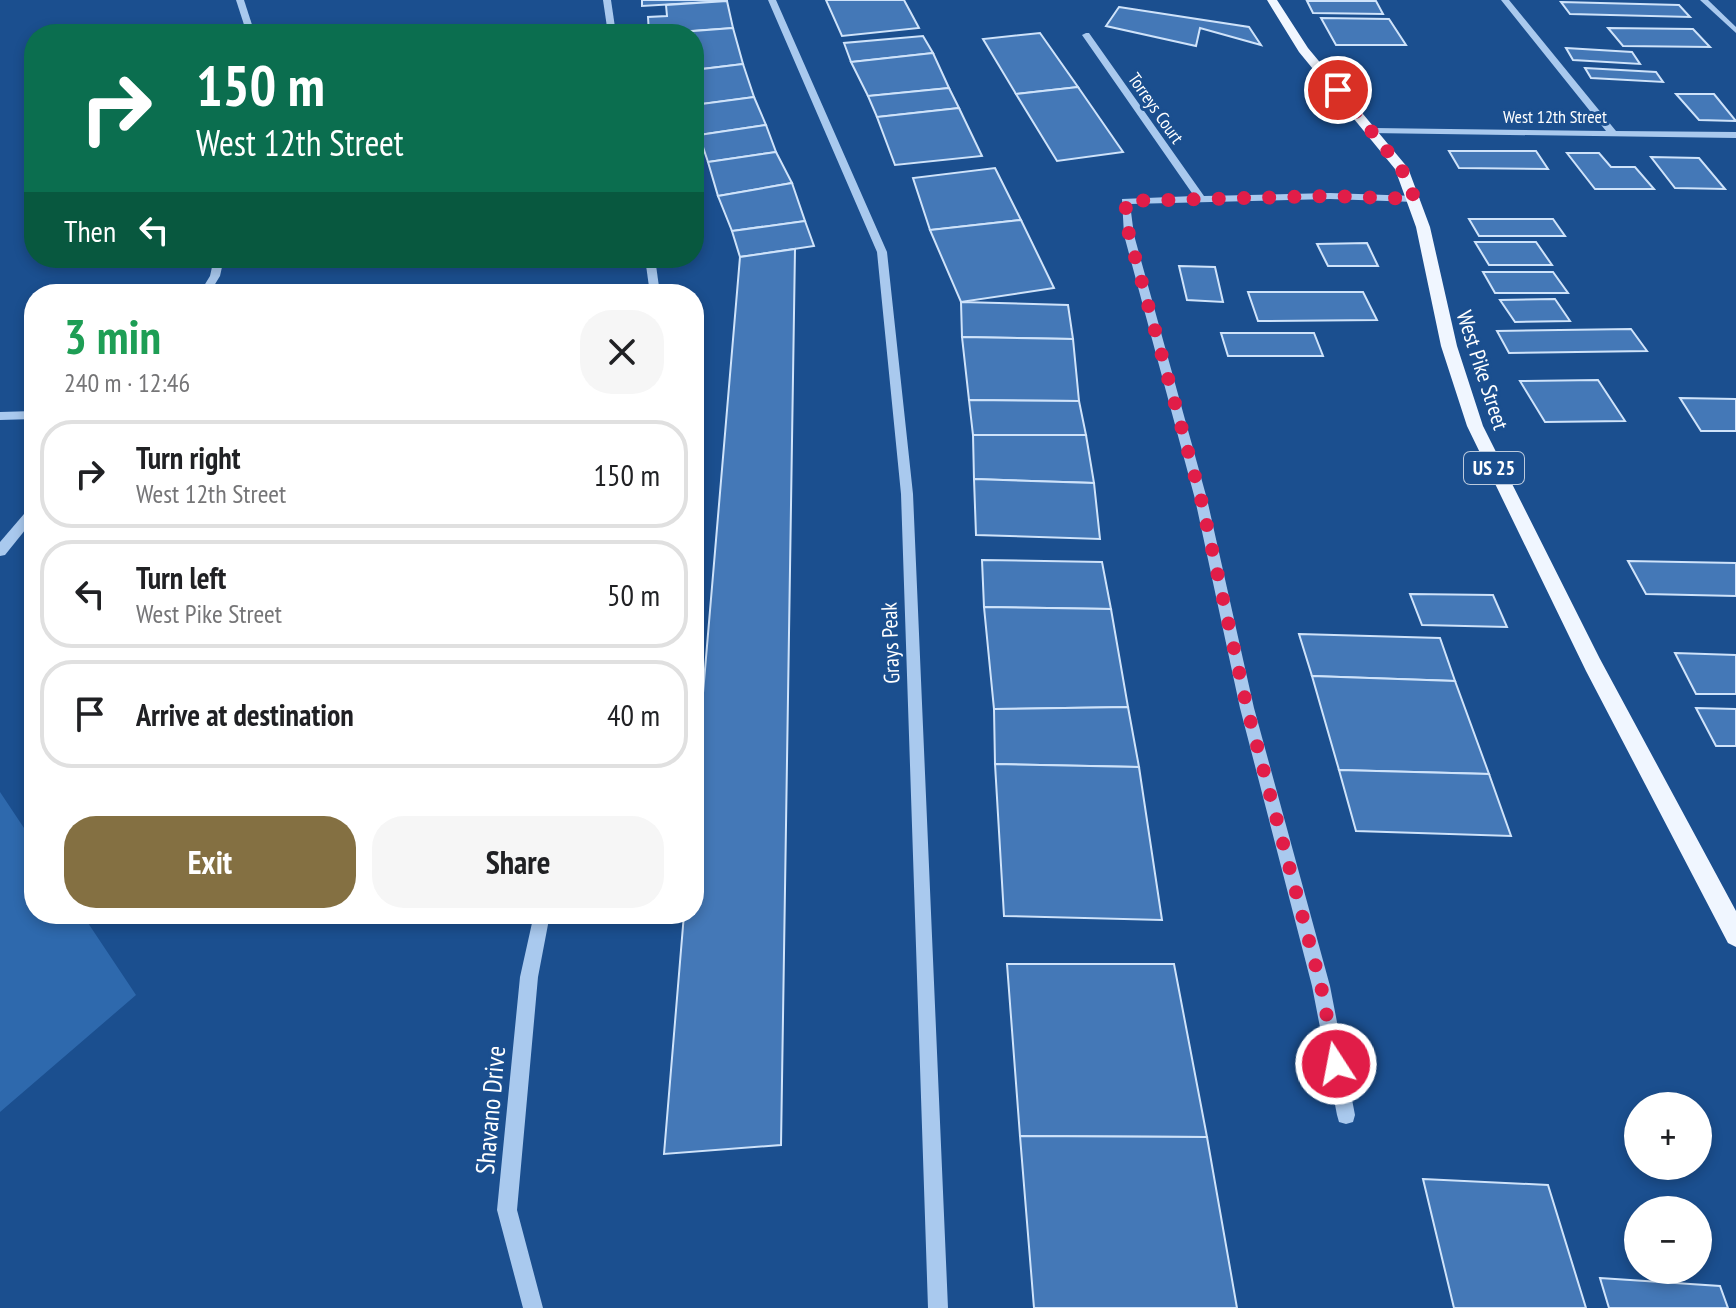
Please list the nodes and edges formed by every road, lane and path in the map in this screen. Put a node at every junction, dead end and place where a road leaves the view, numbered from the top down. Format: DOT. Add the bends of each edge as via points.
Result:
graph roads {
  1 [pos="240,0"];
  2 [pos="607,0"];
  3 [pos="772,0"];
  4 [pos="1272,0"];
  5 [pos="1505,0"];
  6 [pos="1704,0"];
  7 [pos="248,24"];
  8 [pos="611,24"];
  9 [pos="1736,31"];
  10 [pos="1086,35"];
  11 [pos="1373,131"];
  12 [pos="1612,132"];
  13 [pos="1736,135"];
  14 [pos="1200,198"];
  15 [pos="1415,199"];
  16 [pos="24,415"];
  17 [pos="0,416"];
  18 [pos="24,522"];
  19 [pos="0,551"];
  20 [pos="540,924"];
  21 [pos="1736,935"];
  22 [pos="1346,1115"];
  23 [pos="533,1308"];
  24 [pos="938,1308"];
  1 -- 7 [label="street"];
  2 -- 8 [label="street"];
  3 -- 24 [label="street, Grays Peak" via="882,252 907,494"];
  4 -- 11 [label="main road, West Pike Street / US 25" via="1303,50"];
  5 -- 12 [label="street"];
  6 -- 9 [label="street"];
  10 -- 14 [label="street, Torreys Court"];
  11 -- 12 [label="street, West 12th Street"];
  11 -- 15 [label="main road, West Pike Street / US 25" via="1401,168"];
  12 -- 13 [label="street, West 12th Street"];
  14 -- 15 [label="street"];
  14 -- 22 [label="street" via="1125,201 1129,235 1201,499 1247,708 1321,986"];
  15 -- 21 [label="main road, West Pike Street / US 25" via="1449,346 1475,426 1593,665"];
  16 -- 17 [label="street"];
  18 -- 19 [label="street"];
  20 -- 23 [label="street, Shavano Drive" via="529,977 507,1210"];
}
